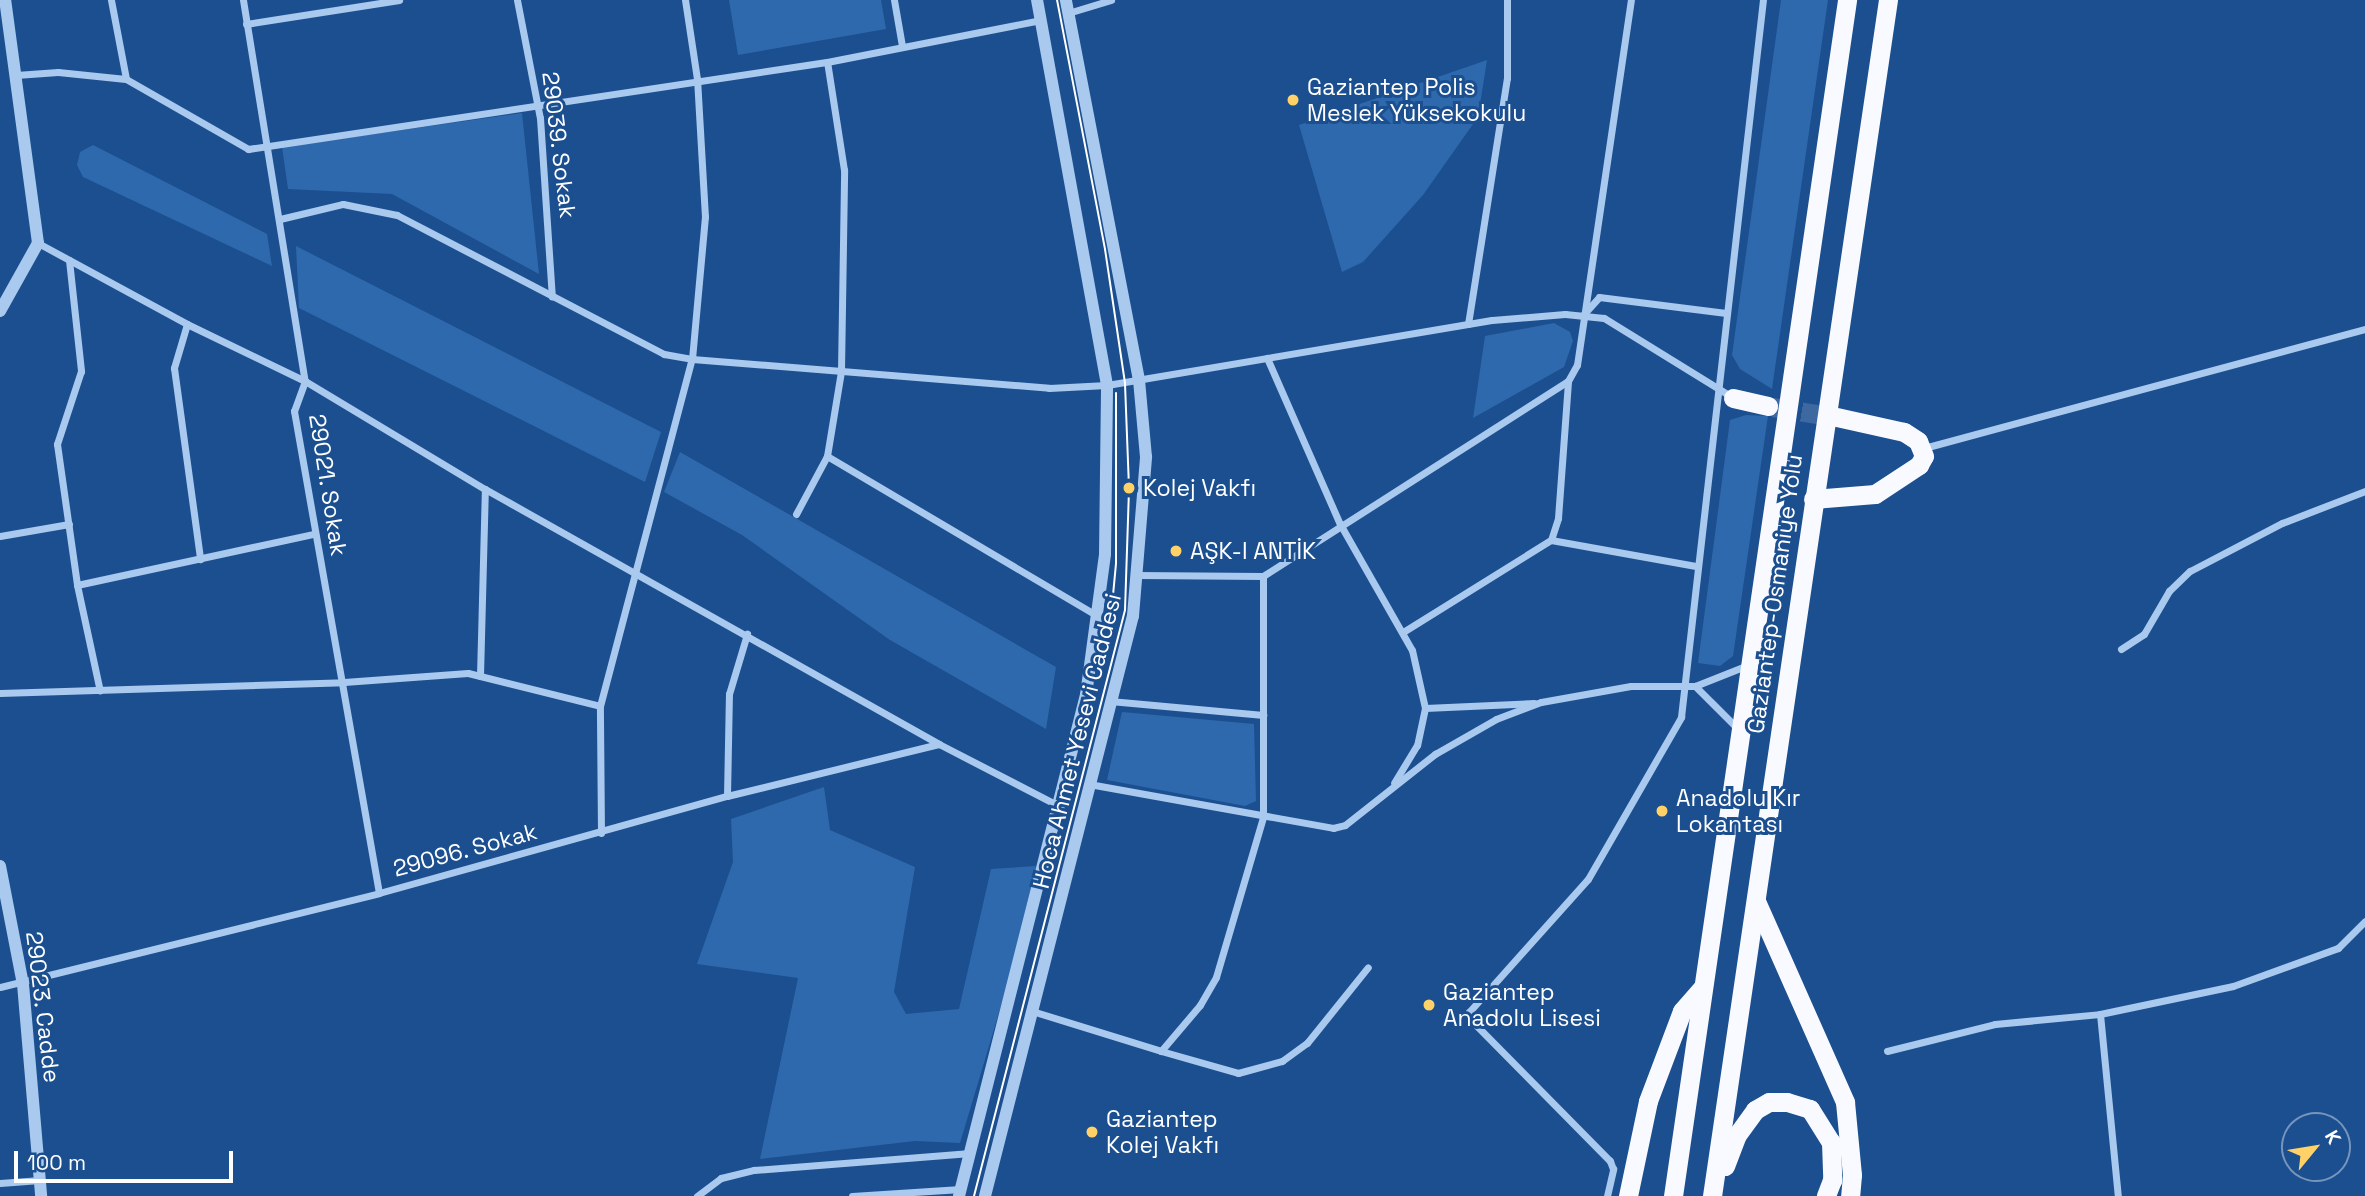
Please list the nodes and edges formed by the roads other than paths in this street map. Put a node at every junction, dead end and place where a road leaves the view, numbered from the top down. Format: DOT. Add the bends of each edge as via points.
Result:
graph roads {
  1 [pos="5,0"];
  2 [pos="111,0"];
  3 [pos="243,0"];
  4 [pos="400,0"];
  5 [pos="517,0"];
  6 [pos="685,0"];
  7 [pos="894,0"];
  8 [pos="1037,0"];
  9 [pos="1111,0"];
  10 [pos="1507,0"];
  11 [pos="1631,0"];
  12 [pos="1763,0"];
  13 [pos="1847,0"];
  14 [pos="1888,0"];
  15 [pos="1067,7"];
  16 [pos="1041,20"];
  17 [pos="246,24"];
  18 [pos="902,46"];
  19 [pos="827,62"];
  20 [pos="16,75"];
  21 [pos="126,79"];
  22 [pos="697,79"];
  23 [pos="537,102"];
  24 [pos="268,144"];
  25 [pos="280,219"];
  26 [pos="38,243"];
  27 [pos="69,260"];
  28 [pos="552,297"];
  29 [pos="0,311"];
  30 [pos="1726,313"];
  31 [pos="1583,316"];
  32 [pos="187,324"];
  33 [pos="1468,324"];
  34 [pos="2365,329"];
  35 [pos="1267,358"];
  36 [pos="692,359"];
  37 [pos="841,371"];
  38 [pos="1139,380"];
  39 [pos="305,381"];
  40 [pos="1568,381"];
  41 [pos="1107,385"];
  42 [pos="1726,393"];
  43 [pos="1768,406"];
  44 [pos="1837,417"];
  45 [pos="1924,448"];
  46 [pos="827,456"];
  47 [pos="485,489"];
  48 [pos="2365,491"];
  49 [pos="1813,499"];
  50 [pos="796,514"];
  51 [pos="69,524"];
  52 [pos="1340,524"];
  53 [pos="313,534"];
  54 [pos="0,536"];
  55 [pos="1551,540"];
  56 [pos="200,559"];
  57 [pos="1696,566"];
  58 [pos="634,570"];
  59 [pos="1136,575"];
  60 [pos="1263,576"];
  61 [pos="77,585"];
  62 [pos="1099,617"];
  63 [pos="1403,632"];
  64 [pos="747,634"];
  65 [pos="2121,649"];
  66 [pos="1750,664"];
  67 [pos="480,676"];
  68 [pos="344,682"];
  69 [pos="1684,684"];
  70 [pos="1695,686"];
  71 [pos="100,691"];
  72 [pos="0,693"];
  73 [pos="1110,701"];
  74 [pos="1541,702"];
  75 [pos="600,706"];
  76 [pos="1425,708"];
  77 [pos="1263,715"];
  78 [pos="1740,732"];
  79 [pos="939,744"];
  80 [pos="1088,784"];
  81 [pos="1391,788"];
  82 [pos="727,796"];
  83 [pos="1061,807"];
  84 [pos="1263,817"];
  85 [pos="601,833"];
  86 [pos="0,866"];
  87 [pos="379,893"];
  88 [pos="1756,901"];
  89 [pos="2365,921"];
  90 [pos="1368,967"];
  91 [pos="23,984"];
  92 [pos="0,987"];
  93 [pos="1702,987"];
  94 [pos="1032,1011"];
  95 [pos="2101,1014"];
  96 [pos="1161,1051"];
  97 [pos="1887,1051"];
  98 [pos="970,1153"];
  99 [pos="40,1180"];
  100 [pos="0,1183"];
  101 [pos="960,1192"];
  102 [pos="41,1196"];
  103 [pos="698,1196"];
  104 [pos="852,1196"];
  105 [pos="985,1196"];
  106 [pos="1607,1196"];
  107 [pos="1628,1196"];
  108 [pos="1673,1196"];
  109 [pos="1713,1196"];
  110 [pos="1826,1196"];
  111 [pos="1850,1196"];
  112 [pos="2118,1196"];
  1 -- 20 [label="street"];
  2 -- 21 [label="street"];
  3 -- 17 [label="street, 29021. Sokak"];
  4 -- 17 [label="street"];
  5 -- 23 [label="street, 29039. Sokak"];
  6 -- 22 [label="street"];
  7 -- 18 [label="street"];
  8 -- 16 [label="street, Hoca Ahmet Yesevi Caddesi"];
  9 -- 15 [label="street"];
  10 -- 33 [label="street" via="1507,78"];
  11 -- 31 [label="street"];
  12 -- 30 [label="street"];
  13 -- 66 [label="highway, Gaziantep-Osmaniye Yolu"];
  14 -- 49 [label="highway, Gaziantep-Osmaniye Yolu"];
  15 -- 38 [label="street, Hoca Ahmet Yesevi Caddesi"];
  16 -- 18 [label="street"];
  16 -- 41 [label="street, Hoca Ahmet Yesevi Caddesi"];
  17 -- 24 [label="street, 29021. Sokak"];
  18 -- 19 [label="street"];
  19 -- 22 [label="street"];
  19 -- 37 [label="street" via="844,170"];
  20 -- 21 [label="street" via="58,72"];
  20 -- 26 [label="street"];
  21 -- 24 [label="street" via="248,149"];
  22 -- 23 [label="street"];
  22 -- 36 [label="street" via="705,217"];
  23 -- 24 [label="street"];
  23 -- 28 [label="street, 29039. Sokak" via="551,232"];
  24 -- 25 [label="street, 29021. Sokak"];
  25 -- 28 [label="street" via="343,204 397,215"];
  25 -- 39 [label="street, 29021. Sokak"];
  26 -- 27 [label="street"];
  26 -- 29 [label="street"];
  27 -- 32 [label="street"];
  27 -- 51 [label="street" via="81,370 57,444"];
  28 -- 36 [label="street" via="664,354"];
  30 -- 31 [label="street" via="1599,297"];
  30 -- 42 [label="street"];
  31 -- 33 [label="street"];
  31 -- 40 [label="street" via="1577,365"];
  31 -- 42 [label="street" via="1604,318 1646,340"];
  32 -- 39 [label="street"];
  32 -- 56 [label="street" via="174,369"];
  33 -- 35 [label="street"];
  34 -- 45 [label="street"];
  35 -- 38 [label="street"];
  35 -- 52 [label="street"];
  36 -- 37 [label="street"];
  36 -- 58 [label="street"];
  37 -- 41 [label="street" via="1049,387"];
  37 -- 46 [label="street"];
  38 -- 41 [label="street"];
  38 -- 59 [label="street, Hoca Ahmet Yesevi Caddesi" via="1146,457"];
  39 -- 47 [label="street"];
  39 -- 53 [label="street, 29021. Sokak" via="294,411"];
  40 -- 52 [label="street"];
  40 -- 55 [label="street" via="1558,518"];
  41 -- 62 [label="street, Hoca Ahmet Yesevi Caddesi" via="1105,554"];
  42 -- 43 [label="highway"];
  42 -- 57 [label="street"];
  44 -- 45 [label="highway" via="1904,432"];
  45 -- 49 [label="highway" via="1919,465 1875,494 1832,501"];
  46 -- 50 [label="street"];
  46 -- 62 [label="street"];
  47 -- 58 [label="street"];
  47 -- 67 [label="street"];
  48 -- 65 [label="street" via="2282,523 2190,571 2169,591 2144,634"];
  49 -- 88 [label="highway, Gaziantep-Osmaniye Yolu"];
  51 -- 54 [label="street"];
  51 -- 61 [label="street"];
  52 -- 60 [label="street"];
  52 -- 63 [label="street"];
  53 -- 56 [label="street"];
  53 -- 68 [label="street, 29021. Sokak"];
  55 -- 57 [label="street"];
  55 -- 63 [label="street"];
  56 -- 61 [label="street"];
  57 -- 69 [label="street"];
  58 -- 64 [label="street"];
  58 -- 75 [label="street"];
  59 -- 60 [label="street"];
  59 -- 73 [label="street, Hoca Ahmet Yesevi Caddesi" via="1133,615"];
  60 -- 77 [label="street"];
  61 -- 71 [label="street"];
  62 -- 83 [label="street, Hoca Ahmet Yesevi Caddesi"];
  63 -- 76 [label="street" via="1412,650"];
  64 -- 79 [label="street"];
  64 -- 82 [label="street" via="729,694"];
  66 -- 70 [label="street"];
  66 -- 78 [label="highway, Gaziantep-Osmaniye Yolu"];
  67 -- 68 [label="street"];
  67 -- 75 [label="street"];
  68 -- 71 [label="street"];
  68 -- 87 [label="street, 29021. Sokak"];
  69 -- 70 [label="street"];
  69 -- 74 [label="street" via="1631,686"];
  69 -- 106 [label="street" via="1681,717 1588,879 1469,1012 1476,1025 1610,1161 1613,1169"];
  70 -- 78 [label="street"];
  71 -- 72 [label="street"];
  73 -- 77 [label="street"];
  73 -- 80 [label="street, Hoca Ahmet Yesevi Caddesi"];
  74 -- 76 [label="street"];
  74 -- 81 [label="street" via="1496,719 1435,754"];
  75 -- 85 [label="street"];
  76 -- 81 [label="street" via="1417,745"];
  77 -- 84 [label="street"];
  78 -- 93 [label="highway, Gaziantep-Osmaniye Yolu"];
  79 -- 82 [label="street, 29096. Sokak"];
  79 -- 83 [label="street"];
  80 -- 84 [label="street"];
  80 -- 94 [label="street, Hoca Ahmet Yesevi Caddesi"];
  81 -- 84 [label="street" via="1345,825 1333,828"];
  82 -- 85 [label="street, 29096. Sokak"];
  83 -- 98 [label="street, Hoca Ahmet Yesevi Caddesi"];
  84 -- 96 [label="street" via="1216,977 1200,1005"];
  85 -- 87 [label="street, 29096. Sokak"];
  86 -- 91 [label="street, 29023. Cadde"];
  87 -- 91 [label="street, 29096. Sokak"];
  88 -- 109 [label="highway, Gaziantep-Osmaniye Yolu"];
  88 -- 111 [label="highway" via="1845,1102"];
  89 -- 95 [label="street" via="2338,947 2286,969 2233,986"];
  90 -- 96 [label="street" via="1307,1043 1282,1061 1238,1073"];
  91 -- 92 [label="street, 29096. Sokak"];
  91 -- 99 [label="street, 29023. Cadde"];
  93 -- 107 [label="highway" via="1682,1011 1648,1101"];
  93 -- 108 [label="highway, Gaziantep-Osmaniye Yolu"];
  94 -- 96 [label="street"];
  94 -- 105 [label="street, Hoca Ahmet Yesevi Caddesi"];
  95 -- 97 [label="street" via="1995,1024"];
  95 -- 112 [label="street"];
  98 -- 101 [label="street, Hoca Ahmet Yesevi Caddesi"];
  98 -- 103 [label="street" via="754,1170 721,1178"];
  99 -- 100 [label="street"];
  99 -- 102 [label="street, 29023. Cadde"];
  101 -- 104 [label="street"];
  109 -- 110 [label="highway" via="1744,1122 1769,1102 1810,1109 1831,1142 1832,1180"];
}
